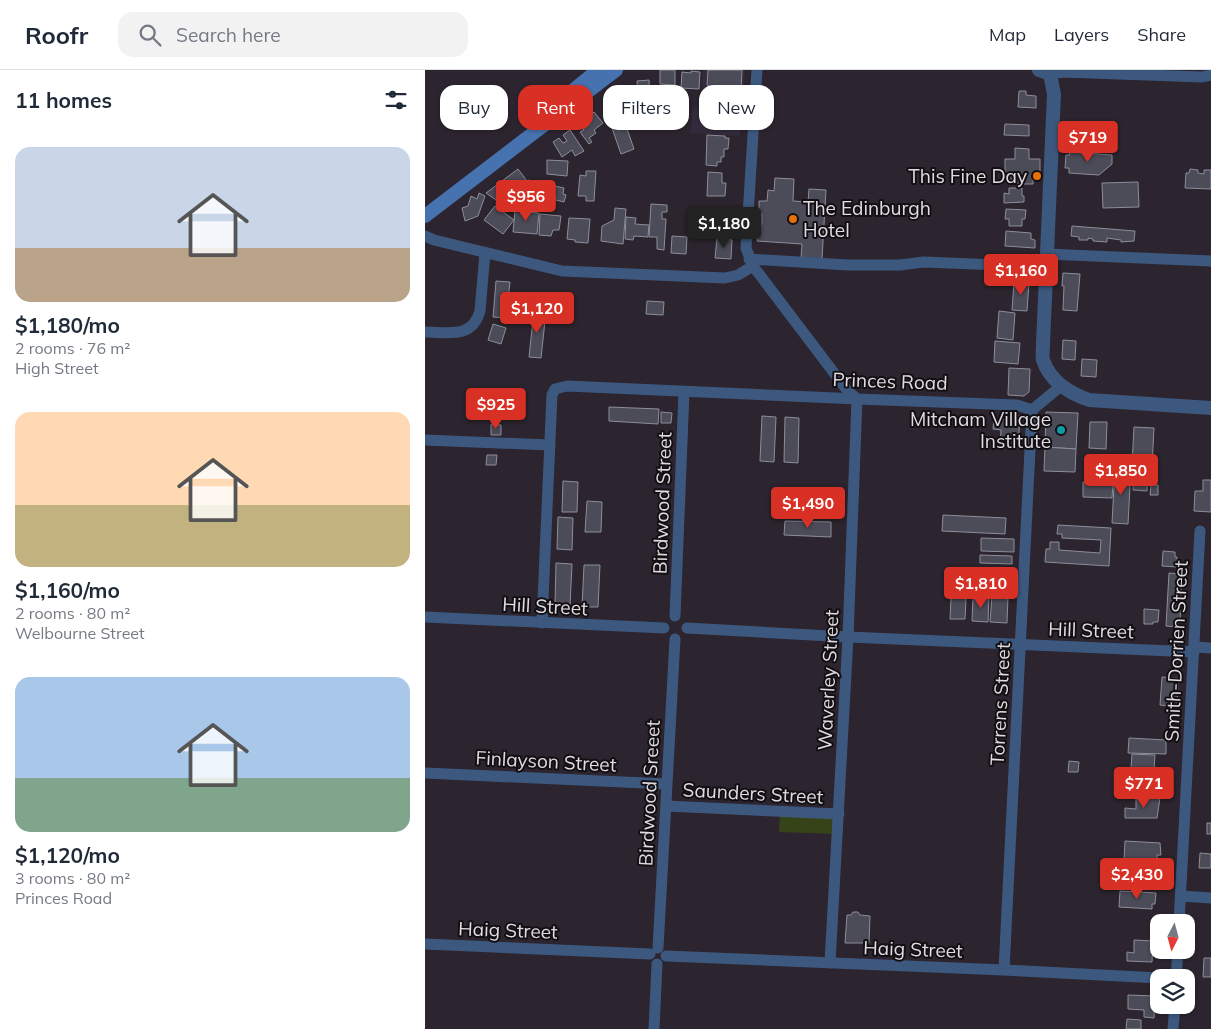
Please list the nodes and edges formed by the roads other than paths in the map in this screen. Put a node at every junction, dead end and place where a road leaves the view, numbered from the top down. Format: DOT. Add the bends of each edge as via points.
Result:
graph roads {
  1 [pos="598,70"];
  2 [pos="616,70"];
  3 [pos="757,70"];
  4 [pos="1205,74"];
  5 [pos="1047,75"];
  6 [pos="426,209"];
  7 [pos="425,236"];
  8 [pos="485,253"];
  9 [pos="1046,261"];
  10 [pos="1211,261"];
  11 [pos="751,262"];
  12 [pos="425,332"];
  13 [pos="1061,386"];
  14 [pos="684,392"];
  15 [pos="857,399"];
  16 [pos="1211,408"];
  17 [pos="1032,410"];
  18 [pos="425,440"];
  19 [pos="550,445"];
  20 [pos="1200,531"];
  21 [pos="675,616"];
  22 [pos="425,617"];
  23 [pos="542,623"];
  24 [pos="664,628"];
  25 [pos="687,628"];
  26 [pos="848,637"];
  27 [pos="675,639"];
  28 [pos="1021,645"];
  29 [pos="1211,648"];
  30 [pos="1194,649"];
  31 [pos="425,773"];
  32 [pos="666,784"];
  33 [pos="666,806"];
  34 [pos="839,814"];
  35 [pos="1181,896"];
  36 [pos="1211,898"];
  37 [pos="1180,914"];
  38 [pos="425,944"];
  39 [pos="658,952"];
  40 [pos="830,963"];
  41 [pos="1005,970"];
  42 [pos="1150,978"];
  43 [pos="1174,1014"];
  44 [pos="654,1029"];
  45 [pos="1173,1029"];
  1 -- 6 [label="main road"];
  2 -- 6 [label="main road"];
  3 -- 11 [label="street" via="746,248"];
  4 -- 5 [label="street" via="1063,72"];
  5 -- 9 [label="street" via="1054,94"];
  7 -- 8 [label="street"];
  8 -- 11 [label="street" via="562,271 725,278 738,275"];
  8 -- 12 [label="street" via="480,311 473,326 466,331"];
  9 -- 10 [label="street"];
  9 -- 11 [label="street" via="900,265"];
  9 -- 13 [label="street" via="1043,359"];
  11 -- 15 [label="street"];
  13 -- 16 [label="street" via="1089,400"];
  13 -- 17 [label="street"];
  14 -- 15 [label="street, Princes Road"];
  14 -- 19 [label="street, Princes Road" via="567,386 555,389"];
  14 -- 21 [label="street, Birdwood Street"];
  15 -- 17 [label="street, Princes Road" via="1017,405"];
  15 -- 26 [label="street, Waverley Street"];
  17 -- 28 [label="street, Torrens Street"];
  18 -- 19 [label="street"];
  19 -- 23 [label="street"];
  20 -- 30 [label="street, Smith-Dorrien Street"];
  21 -- 24 [label="street" via="666,622"];
  21 -- 25 [label="street" via="681,618"];
  22 -- 23 [label="street, Hill Street"];
  23 -- 24 [label="street, Hill Street"];
  24 -- 27 [label="street" via="666,634"];
  25 -- 26 [label="street, Hill Street"];
  25 -- 27 [label="street" via="685,635"];
  26 -- 28 [label="street, Hill Street"];
  26 -- 34 [label="street, Waverley Street"];
  27 -- 32 [label="street, Birdwood Sreeet"];
  28 -- 30 [label="street, Hill Street"];
  28 -- 41 [label="street, Torrens Street"];
  29 -- 30 [label="street, Hill Street"];
  30 -- 35 [label="street, Smith-Dorrien Street"];
  31 -- 32 [label="street, Finlayson Street"];
  32 -- 33 [label="street, Birdwood Sreeet"];
  33 -- 34 [label="street, Saunders Street"];
  33 -- 39 [label="street, Birdwood Sreeet"];
  34 -- 40 [label="street, Waverley Street"];
  35 -- 36 [label="street"];
  35 -- 37 [label="street, Smith-Dorrien Street"];
  38 -- 39 [label="street, Haig Street"];
  39 -- 40 [label="street, Haig Street"];
  39 -- 44 [label="street" via="664,962 657,964"];
  40 -- 41 [label="street, Haig Street"];
  41 -- 42 [label="street, Haig Street"];
  43 -- 45 [label="street"];
}
